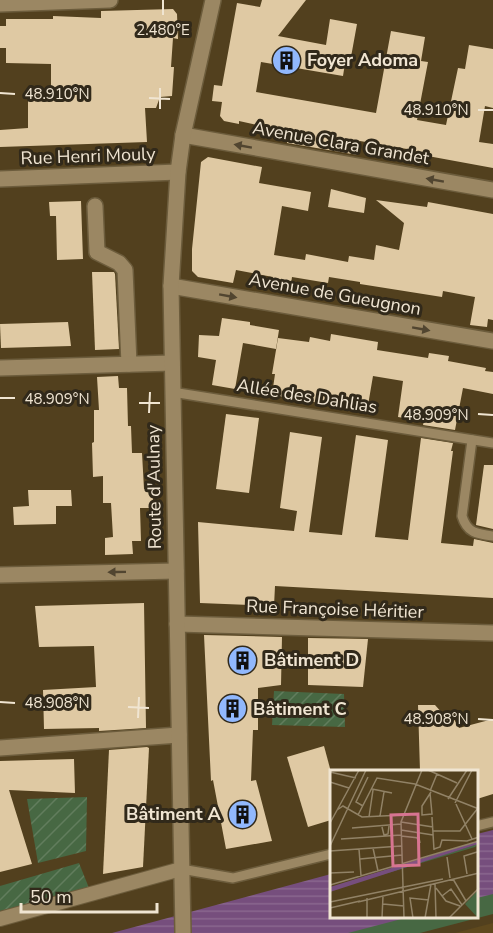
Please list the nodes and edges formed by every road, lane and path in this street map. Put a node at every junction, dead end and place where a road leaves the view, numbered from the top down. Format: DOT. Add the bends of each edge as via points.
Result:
graph roads {
  1 [pos="98,0"];
  2 [pos="110,0"];
  3 [pos="206,0"];
  4 [pos="213,0"];
  5 [pos="0,4"];
  6 [pos="183,135"];
  7 [pos="178,172"];
  8 [pos="0,178"];
  9 [pos="493,190"];
  10 [pos="95,206"];
  11 [pos="171,286"];
  12 [pos="493,341"];
  13 [pos="172,363"];
  14 [pos="129,364"];
  15 [pos="0,368"];
  16 [pos="172,392"];
  17 [pos="472,440"];
  18 [pos="493,443"];
  19 [pos="493,536"];
  20 [pos="176,571"];
  21 [pos="0,575"];
  22 [pos="177,624"];
  23 [pos="493,633"];
  24 [pos="179,735"];
  25 [pos="0,748"];
  26 [pos="493,822"];
  27 [pos="478,826"];
  28 [pos="330,854"];
  29 [pos="181,869"];
  30 [pos="0,919"];
  31 [pos="183,933"];
  1 -- 2 [label="street"];
  1 -- 5 [label="street"];
  3 -- 4 [label="street"];
  4 -- 6 [label="street, Route d'Aulnay"];
  6 -- 7 [label="street, Route d'Aulnay"];
  9 -- 6 [label="street, Avenue Clara Grandet, one-way"];
  7 -- 8 [label="street, Rue Henri Mouly"];
  7 -- 11 [label="street, Route d'Aulnay"];
  10 -- 14 [label="street" via="97,252 125,270"];
  11 -- 12 [label="street, Avenue de Gueugnon, one-way"];
  11 -- 13 [label="street, Route d'Aulnay"];
  13 -- 14 [label="street"];
  13 -- 16 [label="street, Route d'Aulnay"];
  14 -- 15 [label="street"];
  16 -- 17 [label="lane, Allée des Dahlias"];
  16 -- 20 [label="street, Route d'Aulnay"];
  17 -- 18 [label="lane, Allée des Dahlias"];
  17 -- 19 [label="lane" via="462,516 466,527 474,533"];
  20 -- 21 [label="street, one-way"];
  20 -- 22 [label="street, Route d'Aulnay"];
  22 -- 23 [label="street, Rue Françoise Héritier"];
  22 -- 24 [label="street, Route d'Aulnay"];
  24 -- 25 [label="street"];
  24 -- 29 [label="street, Route d'Aulnay"];
  26 -- 27 [label="lane"];
  28 -- 29 [label="lane" via="232,878"];
  29 -- 30 [label="street"];
  29 -- 31 [label="street, Route d'Aulnay"];
}
